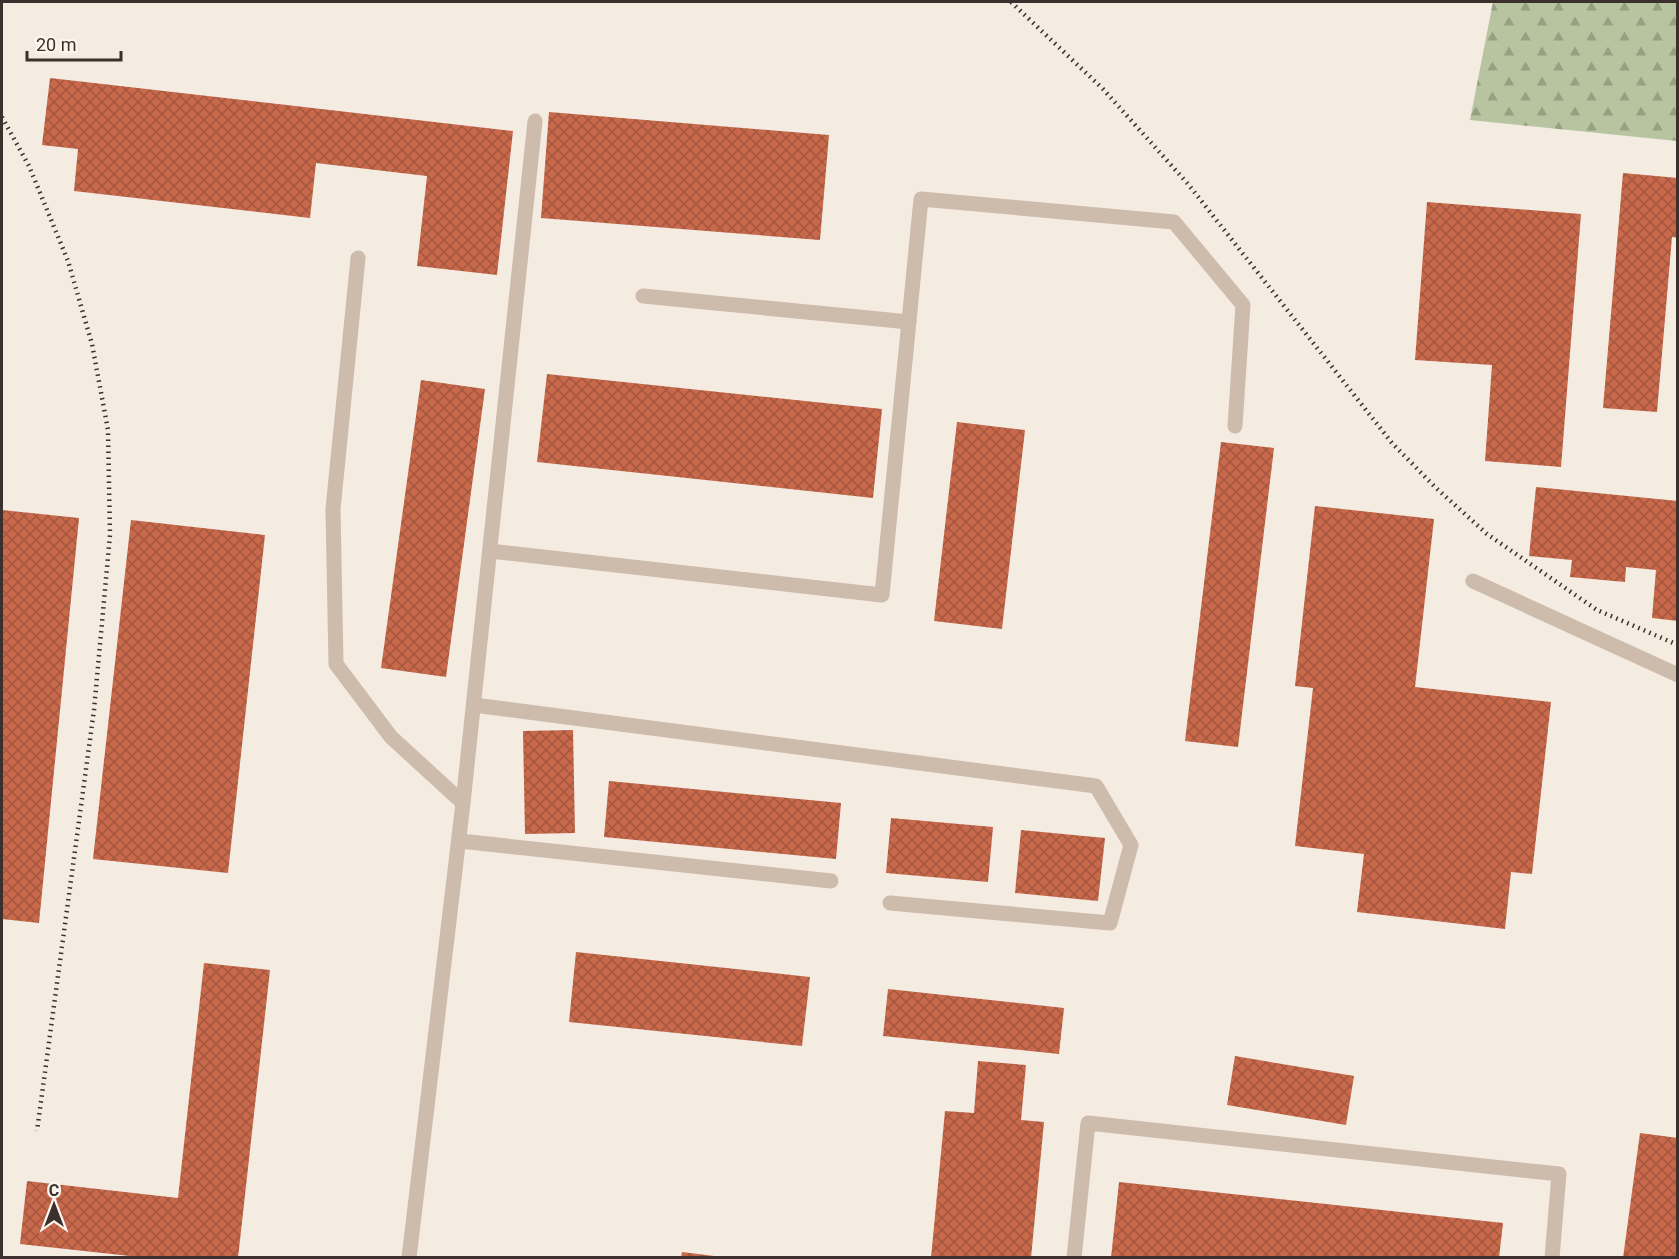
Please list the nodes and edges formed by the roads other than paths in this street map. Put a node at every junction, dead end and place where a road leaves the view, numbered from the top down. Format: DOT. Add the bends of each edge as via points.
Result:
graph roads {
  1 [pos="535,121"];
  2 [pos="358,258"];
  3 [pos="643,296"];
  4 [pos="909,322"];
  5 [pos="1235,426"];
  6 [pos="490,551"];
  7 [pos="1473,581"];
  8 [pos="1677,675"];
  9 [pos="474,705"];
  10 [pos="464,803"];
  11 [pos="460,841"];
  12 [pos="831,881"];
  13 [pos="890,903"];
  14 [pos="409,1257"];
  15 [pos="1074,1257"];
  16 [pos="1552,1257"];
  1 -- 6 [label="lane"];
  2 -- 10 [label="lane" via="333,509 336,664 391,737"];
  3 -- 4 [label="lane"];
  4 -- 5 [label="lane" via="921,199 1174,222 1243,305"];
  4 -- 6 [label="lane" via="882,595"];
  6 -- 9 [label="lane"];
  7 -- 8 [label="lane"];
  9 -- 10 [label="lane"];
  9 -- 13 [label="lane" via="1096,786 1131,845 1110,923"];
  10 -- 11 [label="lane"];
  11 -- 12 [label="lane"];
  11 -- 14 [label="lane"];
  15 -- 16 [label="lane" via="1088,1123 1559,1174"];
}
